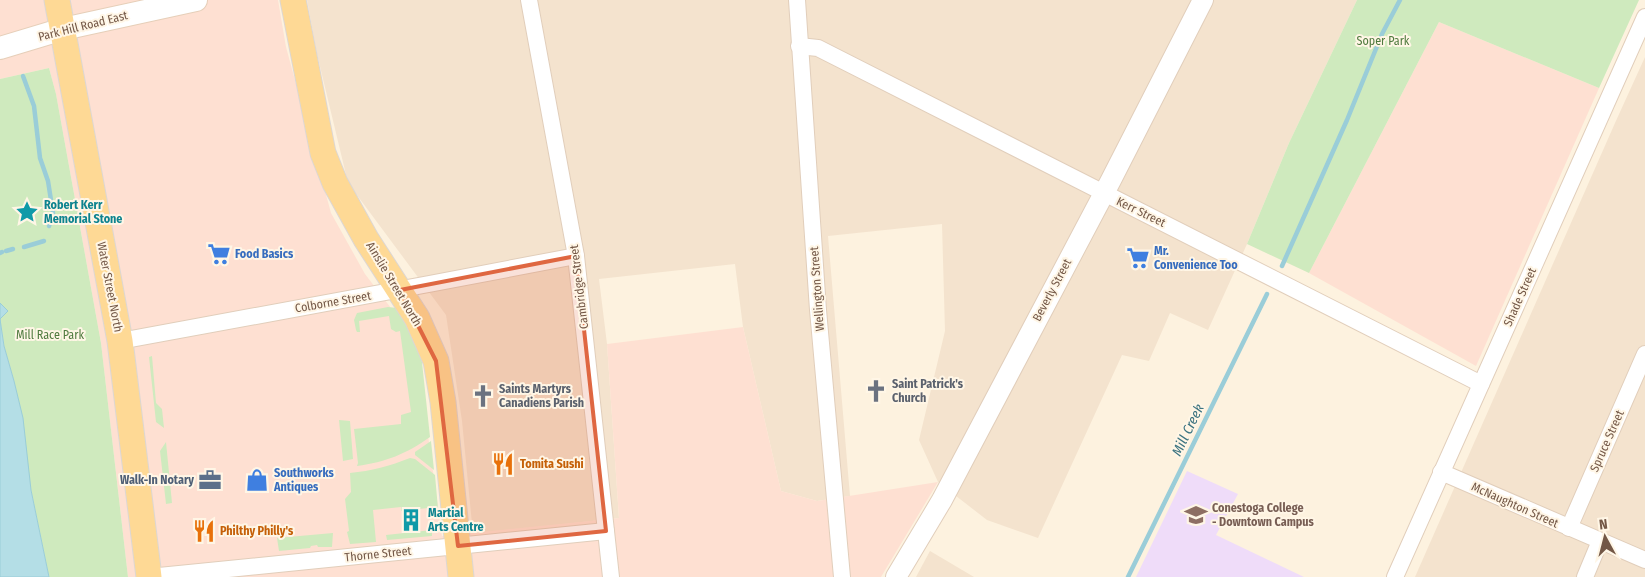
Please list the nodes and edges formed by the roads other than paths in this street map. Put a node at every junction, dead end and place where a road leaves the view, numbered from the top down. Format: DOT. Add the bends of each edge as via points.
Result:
graph roads {
  1 [pos="57,0"];
  2 [pos="196,0"];
  3 [pos="293,0"];
  4 [pos="528,0"];
  5 [pos="797,0"];
  6 [pos="1202,0"];
  7 [pos="1645,17"];
  8 [pos="63,29"];
  9 [pos="800,46"];
  10 [pos="0,48"];
  11 [pos="1103,192"];
  12 [pos="576,256"];
  13 [pos="400,290"];
  14 [pos="120,341"];
  15 [pos="1645,354"];
  16 [pos="1481,384"];
  17 [pos="1441,472"];
  18 [pos="1569,528"];
  19 [pos="606,531"];
  20 [pos="1600,542"];
  21 [pos="458,546"];
  22 [pos="1645,560"];
  23 [pos="149,577"];
  24 [pos="461,577"];
  25 [pos="611,577"];
  26 [pos="842,577"];
  27 [pos="896,577"];
  28 [pos="1395,577"];
  29 [pos="1585,577"];
  1 -- 8 [label="main road, Water Street North"];
  2 -- 8 [label="main road, Park Hill Road East"];
  3 -- 13 [label="main road, Ainslie Street North" via="324,154 335,183"];
  4 -- 12 [label="street, Cambridge Street"];
  5 -- 9 [label="street, Wellington Street"];
  6 -- 11 [label="street, Beverly Street"];
  7 -- 16 [label="street, Shade Street"];
  8 -- 10 [label="main road, Park Hill Road East"];
  8 -- 14 [label="main road, Water Street North"];
  9 -- 11 [label="street, Kerr Street" via="818,48"];
  9 -- 26 [label="street, Wellington Street" via="818,310"];
  11 -- 16 [label="street, Kerr Street"];
  11 -- 27 [label="street, Beverly Street" via="942,500"];
  12 -- 13 [label="street, Colborne Street"];
  12 -- 19 [label="street, Cambridge Street"];
  13 -- 14 [label="street, Colborne Street"];
  13 -- 21 [label="main road, Ainslie Street North" via="436,361"];
  14 -- 23 [label="main road, Water Street North"];
  15 -- 18 [label="street, Spruce Street"];
  16 -- 17 [label="street, Shade Street"];
  17 -- 18 [label="street, McNaughton Street"];
  17 -- 28 [label="street, Shade Street"];
  18 -- 20 [label="street, McNaughton Street"];
  19 -- 21 [label="street, Thorne Street"];
  19 -- 25 [label="street, Cambridge Street"];
  20 -- 22 [label="street, McNaughton Street"];
  20 -- 29 [label="street"];
  21 -- 23 [label="street, Thorne Street"];
  21 -- 24 [label="main road, Ainslie Street North"];
}
